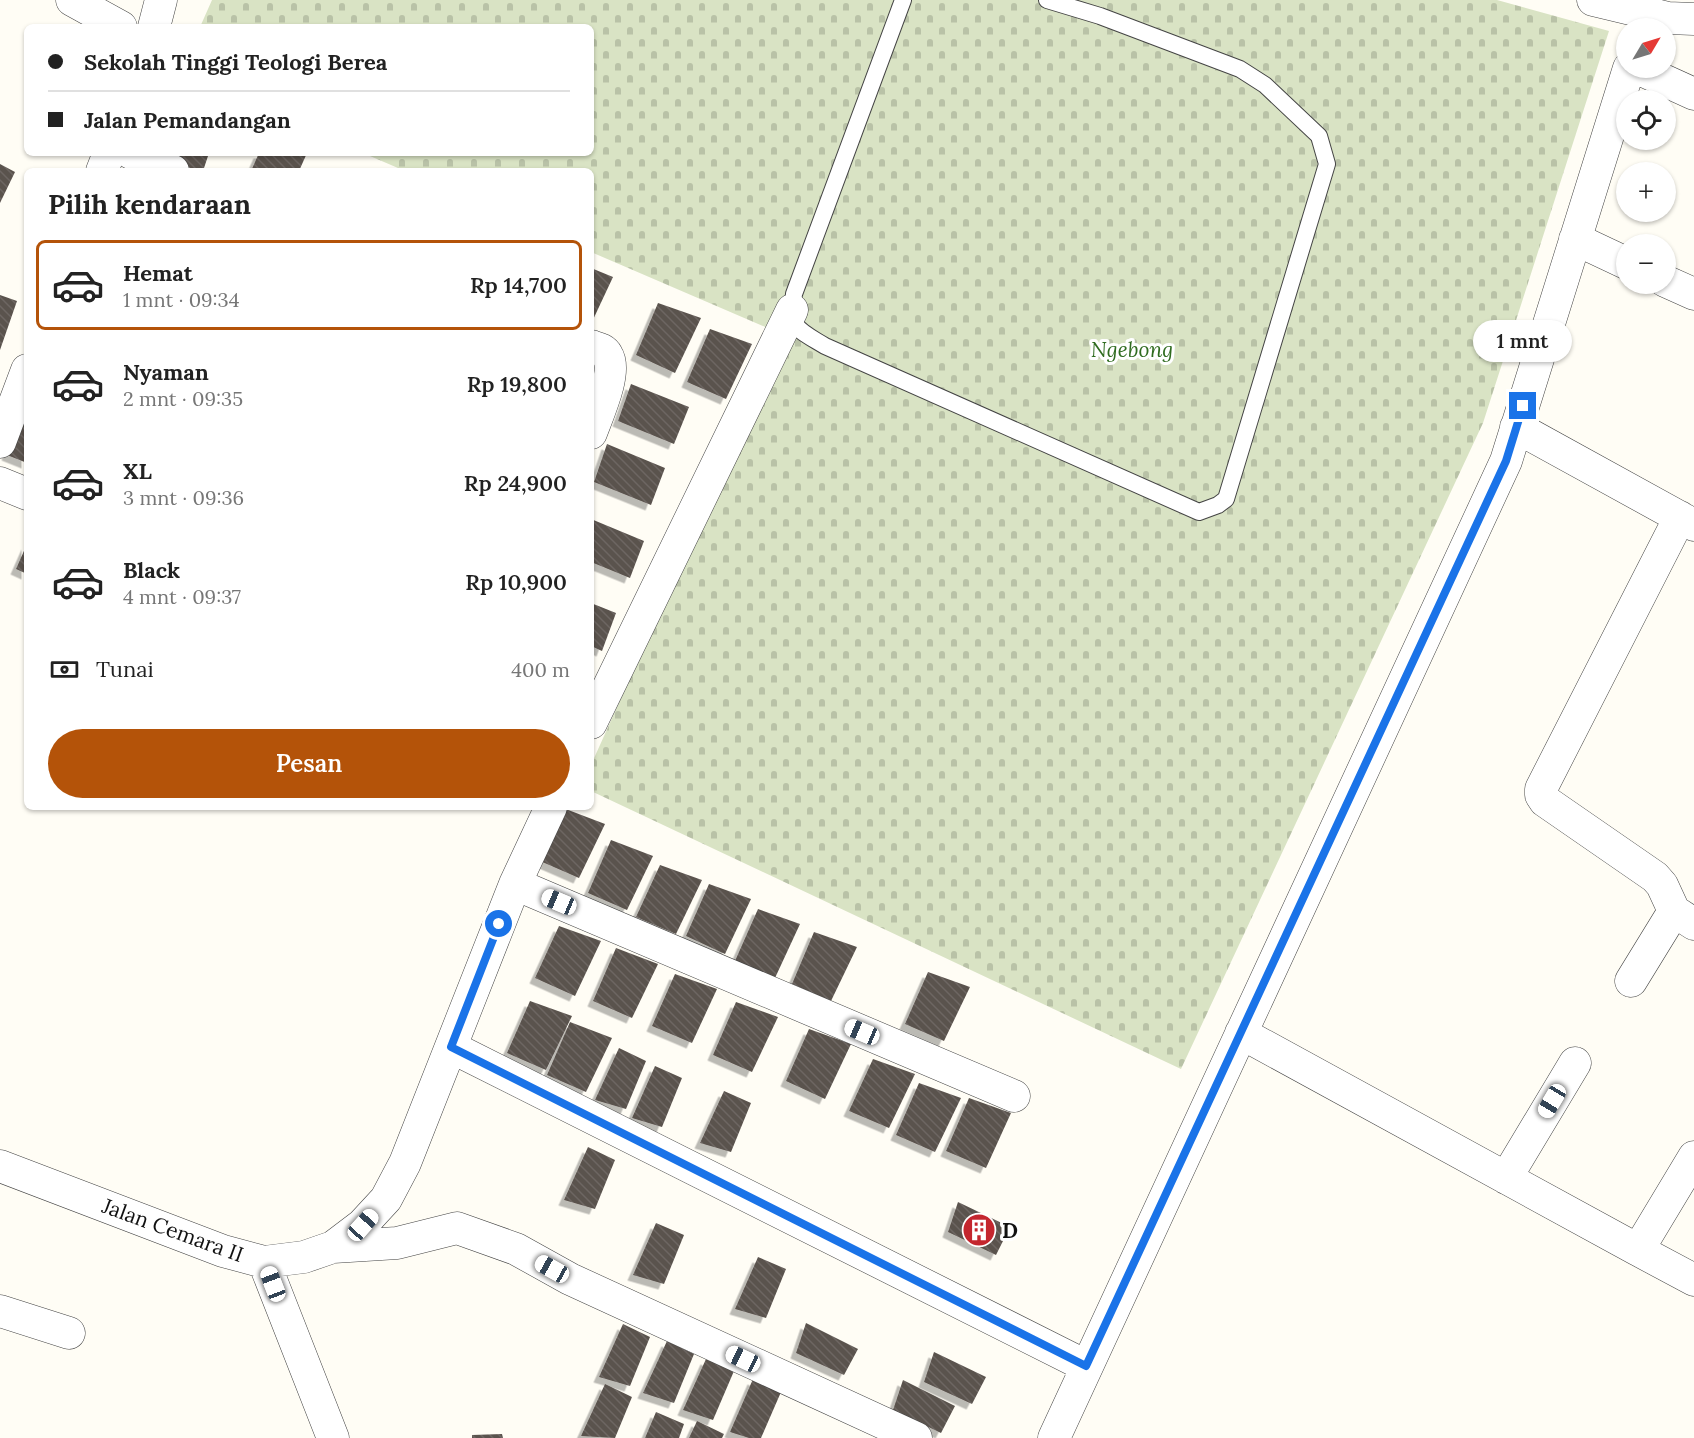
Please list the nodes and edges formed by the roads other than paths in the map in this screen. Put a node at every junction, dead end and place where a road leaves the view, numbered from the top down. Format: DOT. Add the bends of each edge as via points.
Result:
graph roads {
  1 [pos="72,0"];
  2 [pos="161,0"];
  3 [pos="903,0"];
  4 [pos="1047,0"];
  5 [pos="1593,0"];
  6 [pos="1645,14"];
  7 [pos="1694,19"];
  8 [pos="116,24"];
  9 [pos="155,24"];
  10 [pos="1626,78"];
  11 [pos="1659,78"];
  12 [pos="1694,94"];
  13 [pos="138,156"];
  14 [pos="166,168"];
  15 [pos="1575,239"];
  16 [pos="1616,258"];
  17 [pos="1676,286"];
  18 [pos="1694,294"];
  19 [pos="792,310"];
  20 [pos="594,347"];
  21 [pos="24,378"];
  22 [pos="594,424"];
  23 [pos="1516,427"];
  24 [pos="0,442"];
  25 [pos="0,483"];
  26 [pos="24,493"];
  27 [pos="1687,521"];
  28 [pos="594,717"];
  29 [pos="550,810"];
  30 [pos="515,884"];
  31 [pos="1684,917"];
  32 [pos="1631,981"];
  33 [pos="1241,1032"];
  34 [pos="451,1047"];
  35 [pos="1575,1063"];
  36 [pos="1014,1096"];
  37 [pos="1694,1156"];
  38 [pos="0,1166"];
  39 [pos="1506,1178"];
  40 [pos="333,1247"];
  41 [pos="1638,1250"];
  42 [pos="264,1262"];
  43 [pos="1694,1280"];
  44 [pos="0,1311"];
  45 [pos="69,1333"];
  46 [pos="1086,1366"];
  47 [pos="333,1438"];
  48 [pos="916,1438"];
  49 [pos="1054,1438"];
  1 -- 8 [label="street"];
  2 -- 9 [label="street"];
  3 -- 19 [label="lane" via="794,294"];
  4 -- 19 [label="lane" via="1240,69 1265,85 1319,136 1327,164 1226,499 1199,513 825,346 796,327"];
  5 -- 6 [label="street"];
  6 -- 7 [label="street"];
  10 -- 15 [label="street"];
  11 -- 12 [label="street"];
  13 -- 14 [label="street"];
  15 -- 16 [label="street"];
  15 -- 23 [label="street"];
  17 -- 18 [label="street"];
  19 -- 28 [label="street"];
  20 -- 22 [label="street" via="609,356 611,364"];
  21 -- 24 [label="street"];
  23 -- 27 [label="street"];
  23 -- 33 [label="street" via="1506,461"];
  25 -- 26 [label="street"];
  27 -- 31 [label="street" via="1541,789 1545,801 1655,877"];
  29 -- 30 [label="street, Jalan Cemara II"];
  30 -- 34 [label="street, Jalan Cemara II"];
  30 -- 36 [label="street"];
  31 -- 32 [label="street"];
  33 -- 39 [label="street"];
  33 -- 46 [label="street"];
  34 -- 40 [label="street, Jalan Cemara II" via="405,1163 386,1199 363,1225"];
  34 -- 46 [label="street"];
  35 -- 39 [label="street"];
  37 -- 41 [label="street"];
  38 -- 42 [label="street, Jalan Cemara II" via="223,1251"];
  39 -- 41 [label="street"];
  40 -- 42 [label="street, Jalan Cemara II" via="304,1257"];
  40 -- 48 [label="street" via="397,1243 457,1228 516,1249 570,1279"];
  41 -- 43 [label="street"];
  42 -- 47 [label="street"];
  44 -- 45 [label="street"];
  46 -- 49 [label="street"];
}
